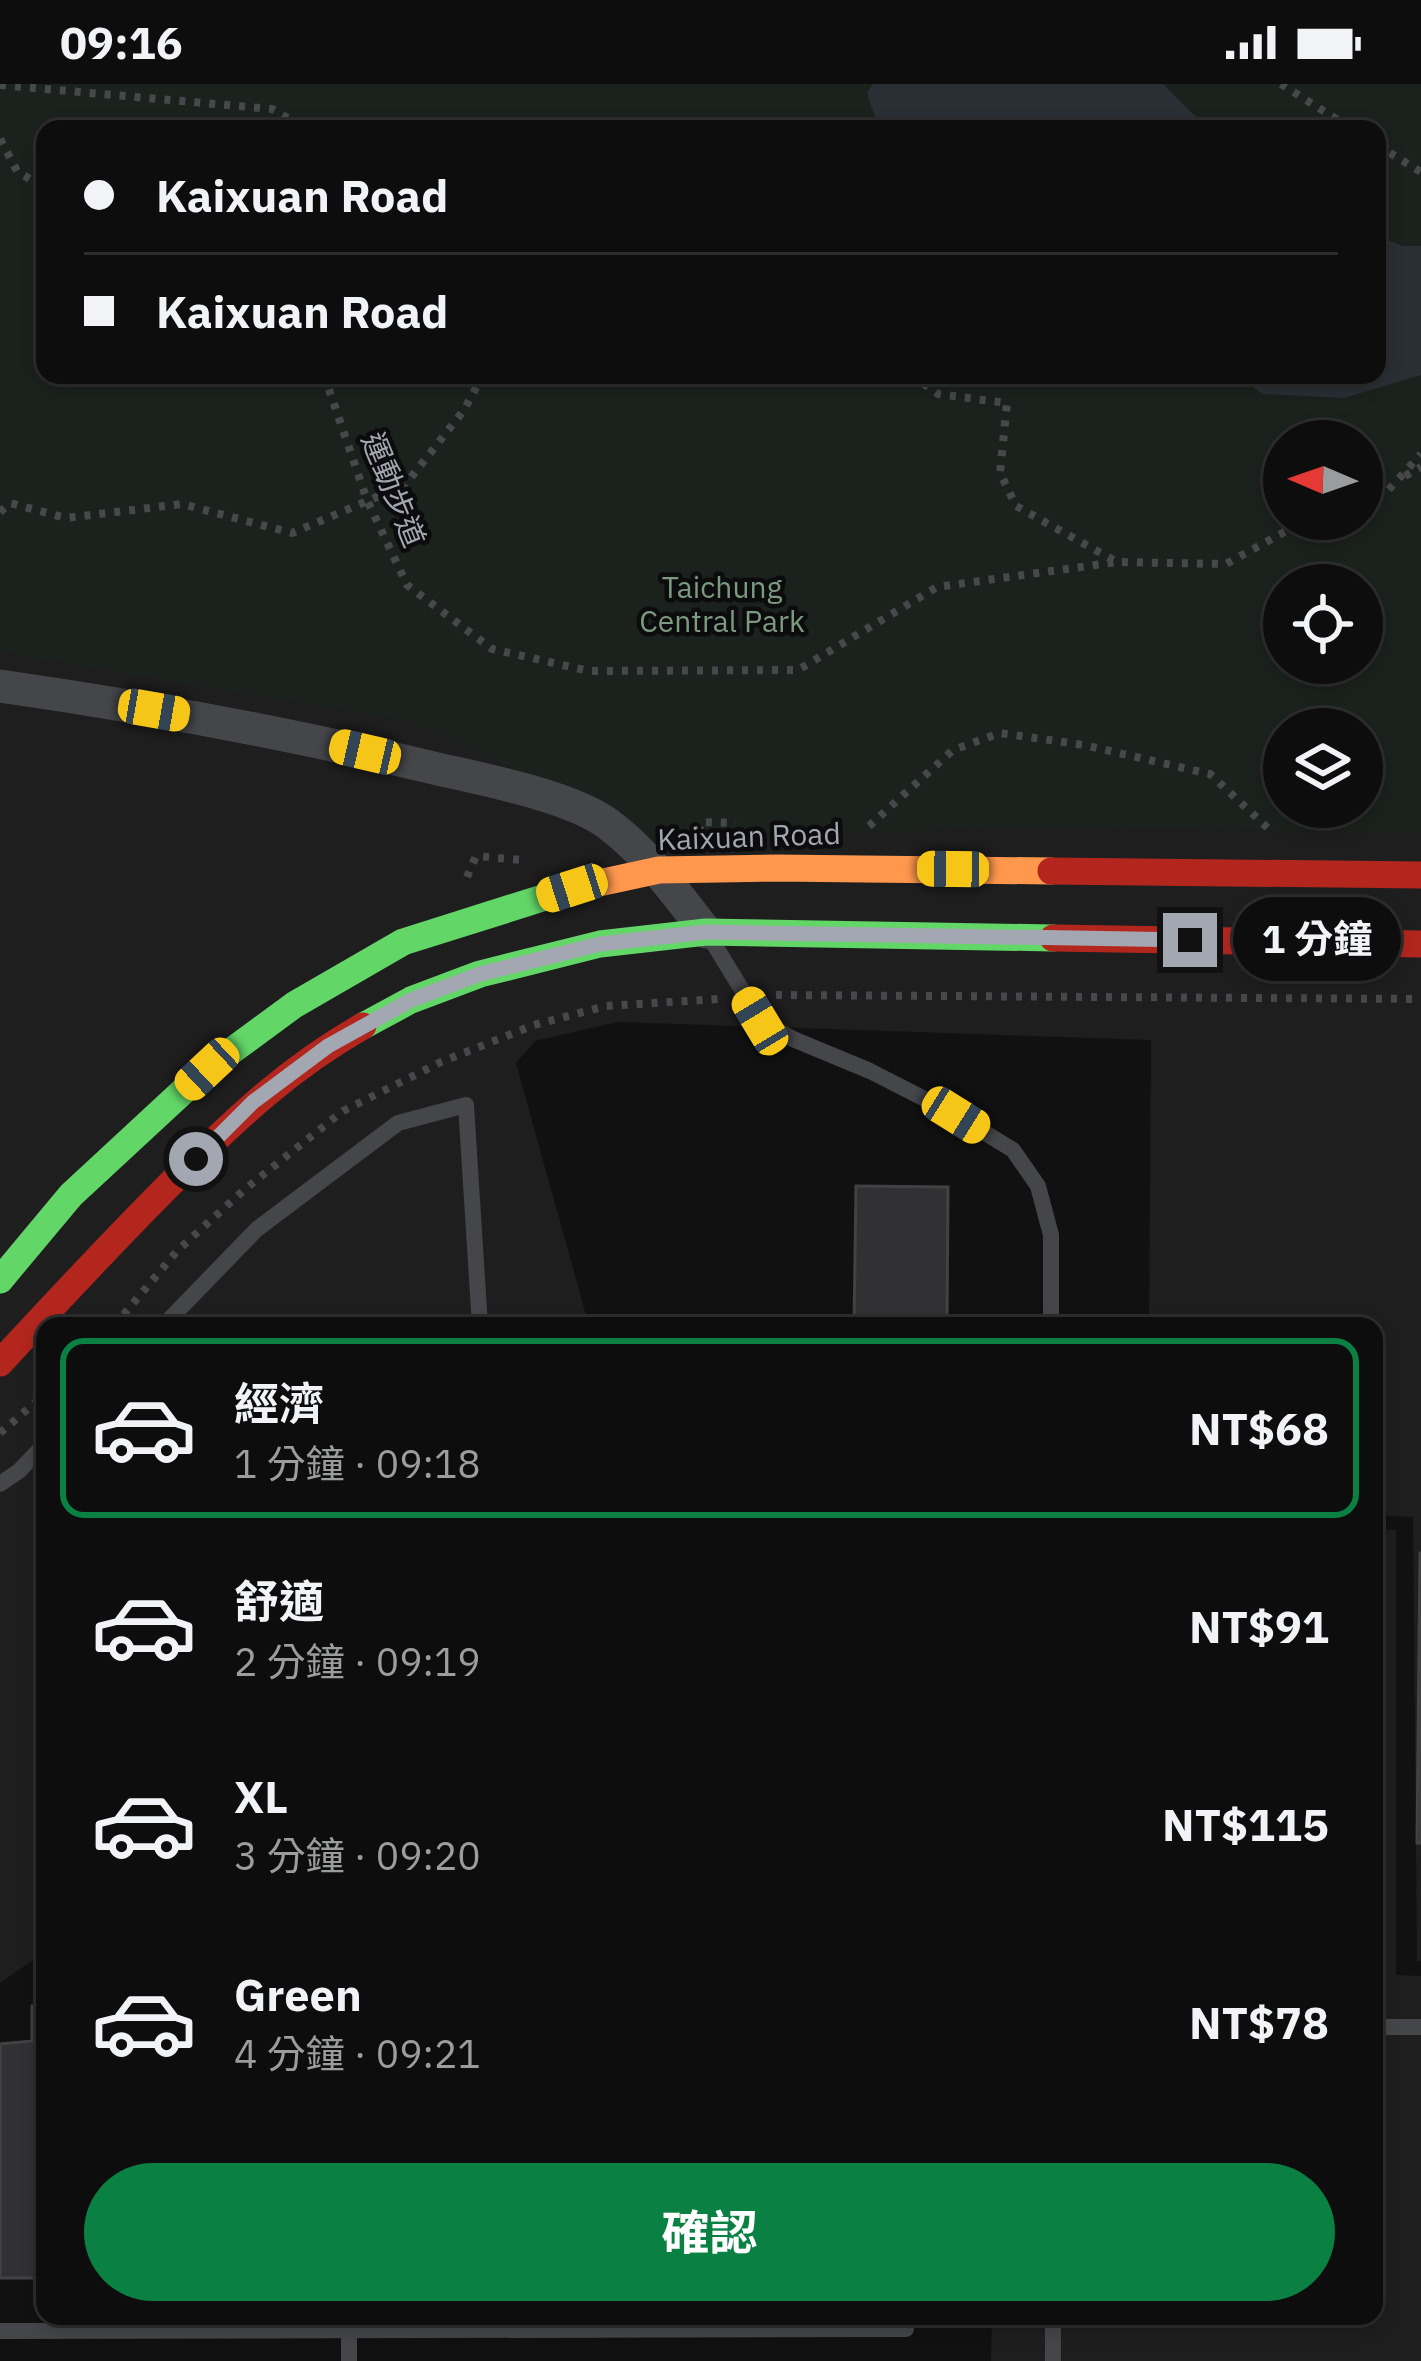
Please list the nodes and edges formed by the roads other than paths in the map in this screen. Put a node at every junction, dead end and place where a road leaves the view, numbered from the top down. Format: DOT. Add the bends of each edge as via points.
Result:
graph roads {
  1 [pos="0,686"];
  2 [pos="659,870"];
  3 [pos="1421,875"];
  4 [pos="706,932"];
  5 [pos="1421,944"];
  6 [pos="0,1280"];
  7 [pos="43,1317"];
  8 [pos="173,1317"];
  9 [pos="479,1317"];
  10 [pos="1052,1317"];
  11 [pos="36,1324"];
  12 [pos="0,1363"];
  13 [pos="36,1453"];
  14 [pos="0,1484"];
  15 [pos="1383,2027"];
  16 [pos="1421,2027"];
  17 [pos="1053,2325"];
  18 [pos="906,2329"];
  19 [pos="0,2331"];
  20 [pos="349,2331"];
  21 [pos="349,2361"];
  22 [pos="1053,2361"];
  1 -- 2 [label="street" via="231,723 499,783 605,821"];
  2 -- 3 [label="street, Kaixuan Road"];
  2 -- 4 [label="street"];
  2 -- 6 [label="street, Kaixuan Road" via="572,888 403,942 294,1005 207,1069 71,1195"];
  4 -- 5 [label="street"];
  4 -- 7 [label="street" via="600,944 480,974 411,1000 328,1046 253,1102"];
  4 -- 10 [label="lane" via="760,1021 1013,1150 1038,1186 1051,1234"];
  8 -- 9 [label="lane" via="257,1228 398,1124 466,1105"];
  11 -- 12 [label="street"];
  13 -- 14 [label="lane"];
  15 -- 16 [label="lane"];
  17 -- 22 [label="lane"];
  18 -- 20 [label="lane"];
  19 -- 20 [label="lane"];
  20 -- 21 [label="lane"];
}
